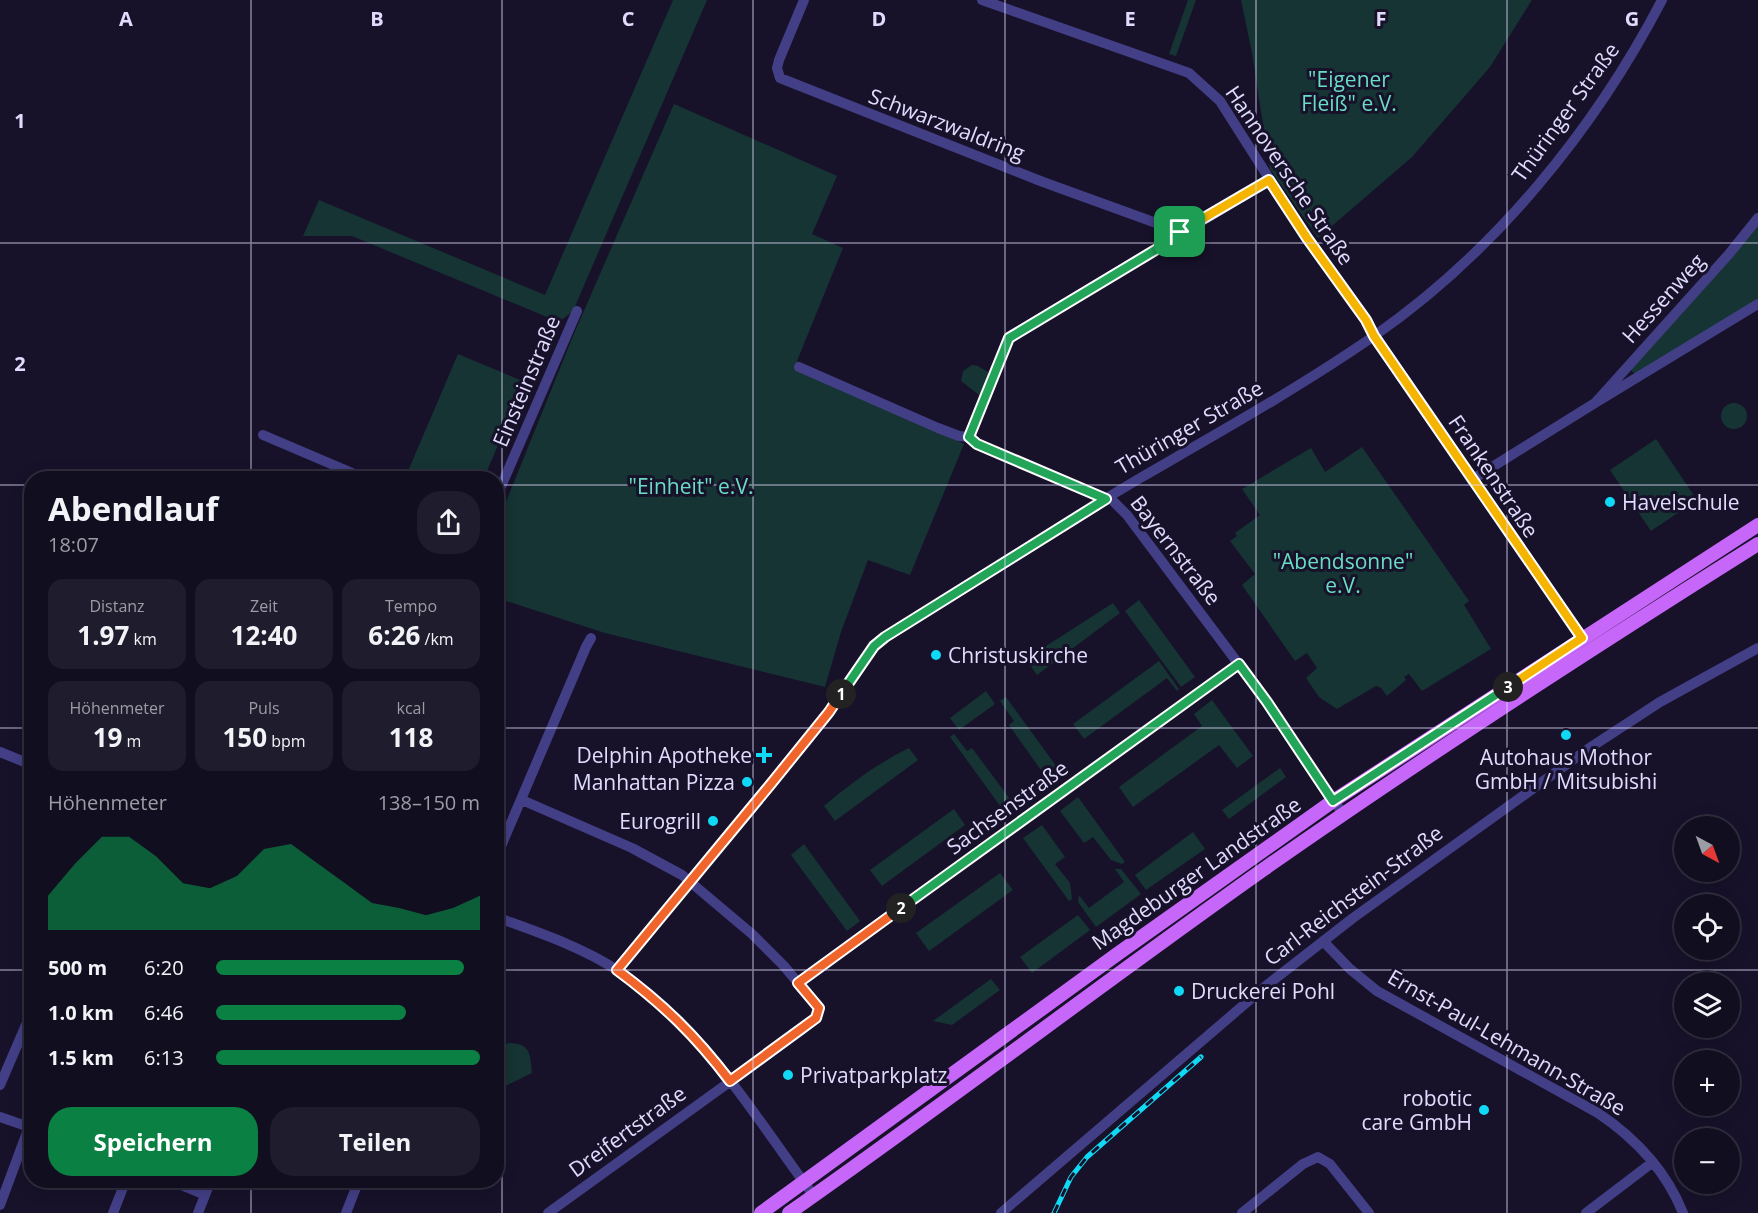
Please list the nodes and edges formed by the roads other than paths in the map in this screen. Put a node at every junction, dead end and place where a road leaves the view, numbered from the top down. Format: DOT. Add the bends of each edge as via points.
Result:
graph roads {
  1 [pos="804,0"];
  2 [pos="982,0"];
  3 [pos="1662,0"];
  4 [pos="1269,180"];
  5 [pos="1758,218"];
  6 [pos="1180,232"];
  7 [pos="1758,304"];
  8 [pos="577,311"];
  9 [pos="1374,336"];
  10 [pos="799,367"];
  11 [pos="1595,403"];
  12 [pos="262,435"];
  13 [pos="969,437"];
  14 [pos="347,471"];
  15 [pos="1473,479"];
  16 [pos="504,480"];
  17 [pos="1106,499"];
  18 [pos="1758,525"];
  19 [pos="1758,544"];
  20 [pos="591,638"];
  21 [pos="1582,638"];
  22 [pos="1758,648"];
  23 [pos="1239,664"];
  24 [pos="0,752"];
  25 [pos="24,762"];
  26 [pos="522,800"];
  27 [pos="1333,801"];
  28 [pos="1343,814"];
  29 [pos="504,840"];
  30 [pos="690,882"];
  31 [pos="504,920"];
  32 [pos="1323,941"];
  33 [pos="617,970"];
  34 [pos="798,983"];
  35 [pos="24,1030"];
  36 [pos="730,1081"];
  37 [pos="0,1085"];
  38 [pos="0,1117"];
  39 [pos="24,1126"];
  40 [pos="24,1143"];
  41 [pos="1653,1162"];
  42 [pos="803,1182"];
  43 [pos="123,1188"];
  44 [pos="188,1188"];
  45 [pos="208,1188"];
  46 [pos="356,1188"];
  47 [pos="205,1195"];
  48 [pos="814,1196"];
  49 [pos="0,1205"];
  50 [pos="112,1213"];
  51 [pos="198,1213"];
  52 [pos="346,1213"];
  53 [pos="548,1213"];
  54 [pos="761,1213"];
  55 [pos="789,1213"];
  56 [pos="1001,1213"];
  57 [pos="1242,1213"];
  58 [pos="1369,1213"];
  59 [pos="1586,1213"];
  60 [pos="1683,1213"];
  1 -- 6 [label="street, Schwarzwaldring" via="779,60 780,78"];
  2 -- 4 [label="street, Hannoversche Straße" via="1189,73 1220,101"];
  3 -- 9 [label="street, Thüringer Straße" via="1601,104 1541,182 1485,242"];
  4 -- 6 [label="street"];
  4 -- 9 [label="street, Hannoversche Straße"];
  5 -- 11 [label="street, Hessenweg"];
  6 -- 13 [label="street" via="1009,338"];
  7 -- 11 [label="street, Hessenweg"];
  8 -- 16 [label="street, Einsteinstraße"];
  9 -- 15 [label="street, Frankenstraße"];
  9 -- 17 [label="street, Thüringer Straße" via="1277,399"];
  10 -- 13 [label="street, Bayernstraße" via="938,428"];
  11 -- 15 [label="street, Hessenweg"];
  12 -- 14 [label="street"];
  13 -- 17 [label="street, Bayernstraße" via="977,444"];
  15 -- 21 [label="street, Frankenstraße"];
  17 -- 23 [label="street, Bayernstraße" via="1127,515"];
  17 -- 30 [label="street, Thüringer Straße" via="874,646 829,712"];
  18 -- 21 [label="main road, Magdeburger Landstraße"];
  19 -- 28 [label="main road, Magdeburger Landstraße"];
  20 -- 26 [label="street"];
  21 -- 27 [label="main road, Magdeburger Landstraße"];
  22 -- 32 [label="street, Carl-Reichstein-Straße" via="1660,702 1588,749"];
  23 -- 27 [label="street, Bayernstraße"];
  23 -- 34 [label="street, Sachsenstraße"];
  24 -- 25 [label="street"];
  26 -- 29 [label="street"];
  26 -- 30 [label="street" via="665,864"];
  27 -- 28 [label="street, Bayernstraße"];
  27 -- 42 [label="main road, Magdeburger Landstraße"];
  28 -- 48 [label="main road, Magdeburger Landstraße"];
  30 -- 33 [label="street, Thüringer Straße"];
  30 -- 34 [label="street" via="752,934"];
  31 -- 33 [label="street" via="578,948"];
  32 -- 41 [label="street, Ernst-Paul-Lehmann-Straße" via="1377,992 1598,1113 1636,1142"];
  32 -- 56 [label="street, Carl-Reichstein-Straße" via="1170,1066"];
  33 -- 36 [label="street" via="669,1010"];
  34 -- 36 [label="street, Dreifertstraße" via="819,1008 816,1018"];
  35 -- 37 [label="street"];
  36 -- 42 [label="street"];
  36 -- 53 [label="street, Dreifertstraße"];
  38 -- 39 [label="street"];
  40 -- 49 [label="street"];
  41 -- 59 [label="street"];
  41 -- 60 [label="street, Ernst-Paul-Lehmann-Straße"];
  42 -- 48 [label="street"];
  42 -- 54 [label="main road, Magdeburger Landstraße"];
  43 -- 50 [label="street"];
  44 -- 47 [label="street"];
  45 -- 47 [label="street"];
  46 -- 52 [label="street"];
  47 -- 51 [label="street"];
  48 -- 55 [label="main road, Magdeburger Landstraße"];
  57 -- 58 [label="street" via="1303,1164 1318,1157 1330,1164"];
}
